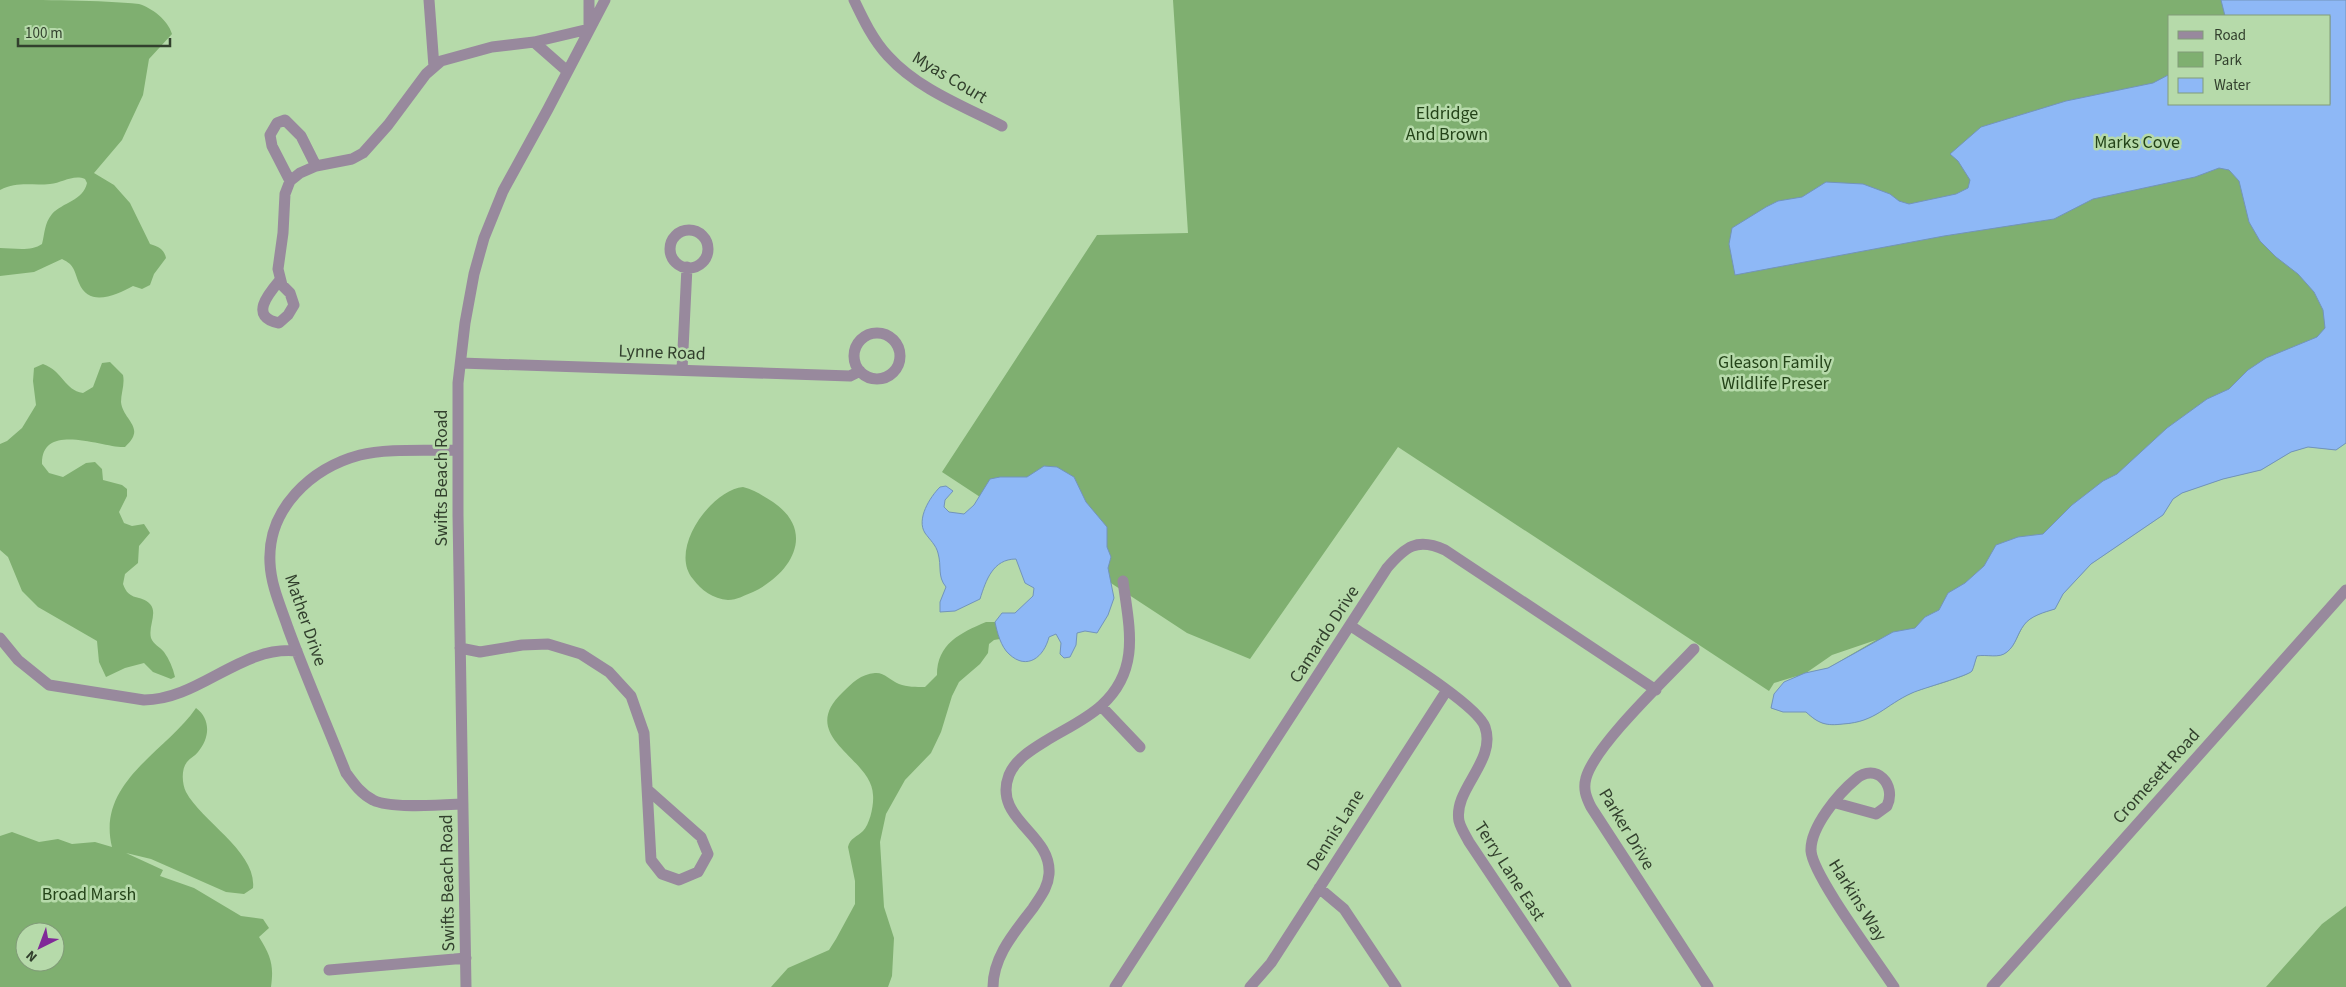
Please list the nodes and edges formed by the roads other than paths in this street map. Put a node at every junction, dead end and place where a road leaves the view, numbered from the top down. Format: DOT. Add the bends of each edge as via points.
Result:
graph roads {
  1 [pos="429,0"];
  2 [pos="589,0"];
  3 [pos="605,0"];
  4 [pos="854,0"];
  5 [pos="589,29"];
  6 [pos="534,42"];
  7 [pos="434,68"];
  8 [pos="567,71"];
  9 [pos="1002,126"];
  10 [pos="316,166"];
  11 [pos="290,182"];
  12 [pos="687,267"];
  13 [pos="280,280"];
  14 [pos="461,363"];
  15 [pos="682,370"];
  16 [pos="860,371"];
  17 [pos="458,450"];
  18 [pos="1122,581"];
  19 [pos="2346,590"];
  20 [pos="1351,626"];
  21 [pos="0,638"];
  22 [pos="460,648"];
  23 [pos="1694,649"];
  24 [pos="297,650"];
  25 [pos="1446,690"];
  26 [pos="1656,690"];
  27 [pos="1101,706"];
  28 [pos="1140,747"];
  29 [pos="648,790"];
  30 [pos="1836,802"];
  31 [pos="464,804"];
  32 [pos="1319,888"];
  33 [pos="466,958"];
  34 [pos="329,970"];
  35 [pos="466,987"];
  36 [pos="993,987"];
  37 [pos="1114,987"];
  38 [pos="1250,987"];
  39 [pos="1396,987"];
  40 [pos="1566,987"];
  41 [pos="1708,987"];
  42 [pos="1894,987"];
  43 [pos="1992,987"];
  1 -- 7 [label="street"];
  2 -- 5 [label="street"];
  3 -- 5 [label="street, Swifts Beach Road"];
  4 -- 9 [label="street, Myas Court" via="880,47 898,66 933,91"];
  5 -- 6 [label="street"];
  5 -- 8 [label="street, Swifts Beach Road"];
  6 -- 7 [label="street" via="492,47 441,61"];
  6 -- 8 [label="street"];
  7 -- 10 [label="street" via="363,153 352,159"];
  8 -- 14 [label="street, Swifts Beach Road" via="503,190 484,238 474,274"];
  10 -- 11 [label="street"];
  10 -- 11 [label="street" via="301,136 285,120 277,123 270,135 272,146"];
  11 -- 13 [label="street" via="285,194 278,269"];
  12 -- 15 [label="street"];
  14 -- 15 [label="street, Lynne Road"];
  14 -- 17 [label="street, Swifts Beach Road"];
  15 -- 16 [label="street, Lynne Road" via="850,376"];
  16 -- 16 [label="street, Lynne Road" via="876,378 892,373 900,357 894,340 878,333 862,339 854,354"];
  17 -- 22 [label="street, Swifts Beach Road"];
  17 -- 24 [label="street, Mather Drive" via="362,454 334,462 309,480 287,503 273,532 270,562 273,586"];
  18 -- 27 [label="street" via="1130,636 1129,662"];
  19 -- 43 [label="street, Cromesett Road"];
  20 -- 25 [label="street, Terry Lane East"];
  20 -- 26 [label="street, Camardo Drive" via="1387,568 1401,552 1417,544 1433,545"];
  20 -- 37 [label="street, Camardo Drive"];
  21 -- 24 [label="street" via="18,660 49,685 144,700 175,693 261,654"];
  22 -- 29 [label="street" via="480,652 548,644 581,654 609,672 631,696 644,732"];
  22 -- 31 [label="street, Swifts Beach Road"];
  23 -- 26 [label="street, Parker Drive"];
  24 -- 31 [label="street, Mather Drive" via="346,773 359,790 375,802"];
  25 -- 32 [label="street, Dennis Lane"];
  25 -- 40 [label="street, Terry Lane East" via="1478,716 1486,729 1485,751 1462,802 1459,823"];
  26 -- 41 [label="street, Parker Drive" via="1596,758 1586,777 1585,796"];
  27 -- 28 [label="street"];
  27 -- 36 [label="street" via="1030,751 1015,765 1010,775 1006,794 1008,804 1014,816 1043,848 1049,873 1043,893 997,960"];
  29 -- 29 [label="street" via="651,860 662,874 680,880 698,872 708,854 700,837"];
  30 -- 30 [label="street, Harkins Way" via="1855,780 1866,774 1886,780 1891,793 1887,806 1876,814"];
  30 -- 42 [label="street, Harkins Way" via="1815,832 1811,852 1814,863"];
  31 -- 33 [label="street, Swifts Beach Road"];
  32 -- 38 [label="street, Dennis Lane" via="1271,963"];
  32 -- 39 [label="street" via="1344,909"];
  33 -- 34 [label="street"];
  33 -- 35 [label="street, Swifts Beach Road"];
}
